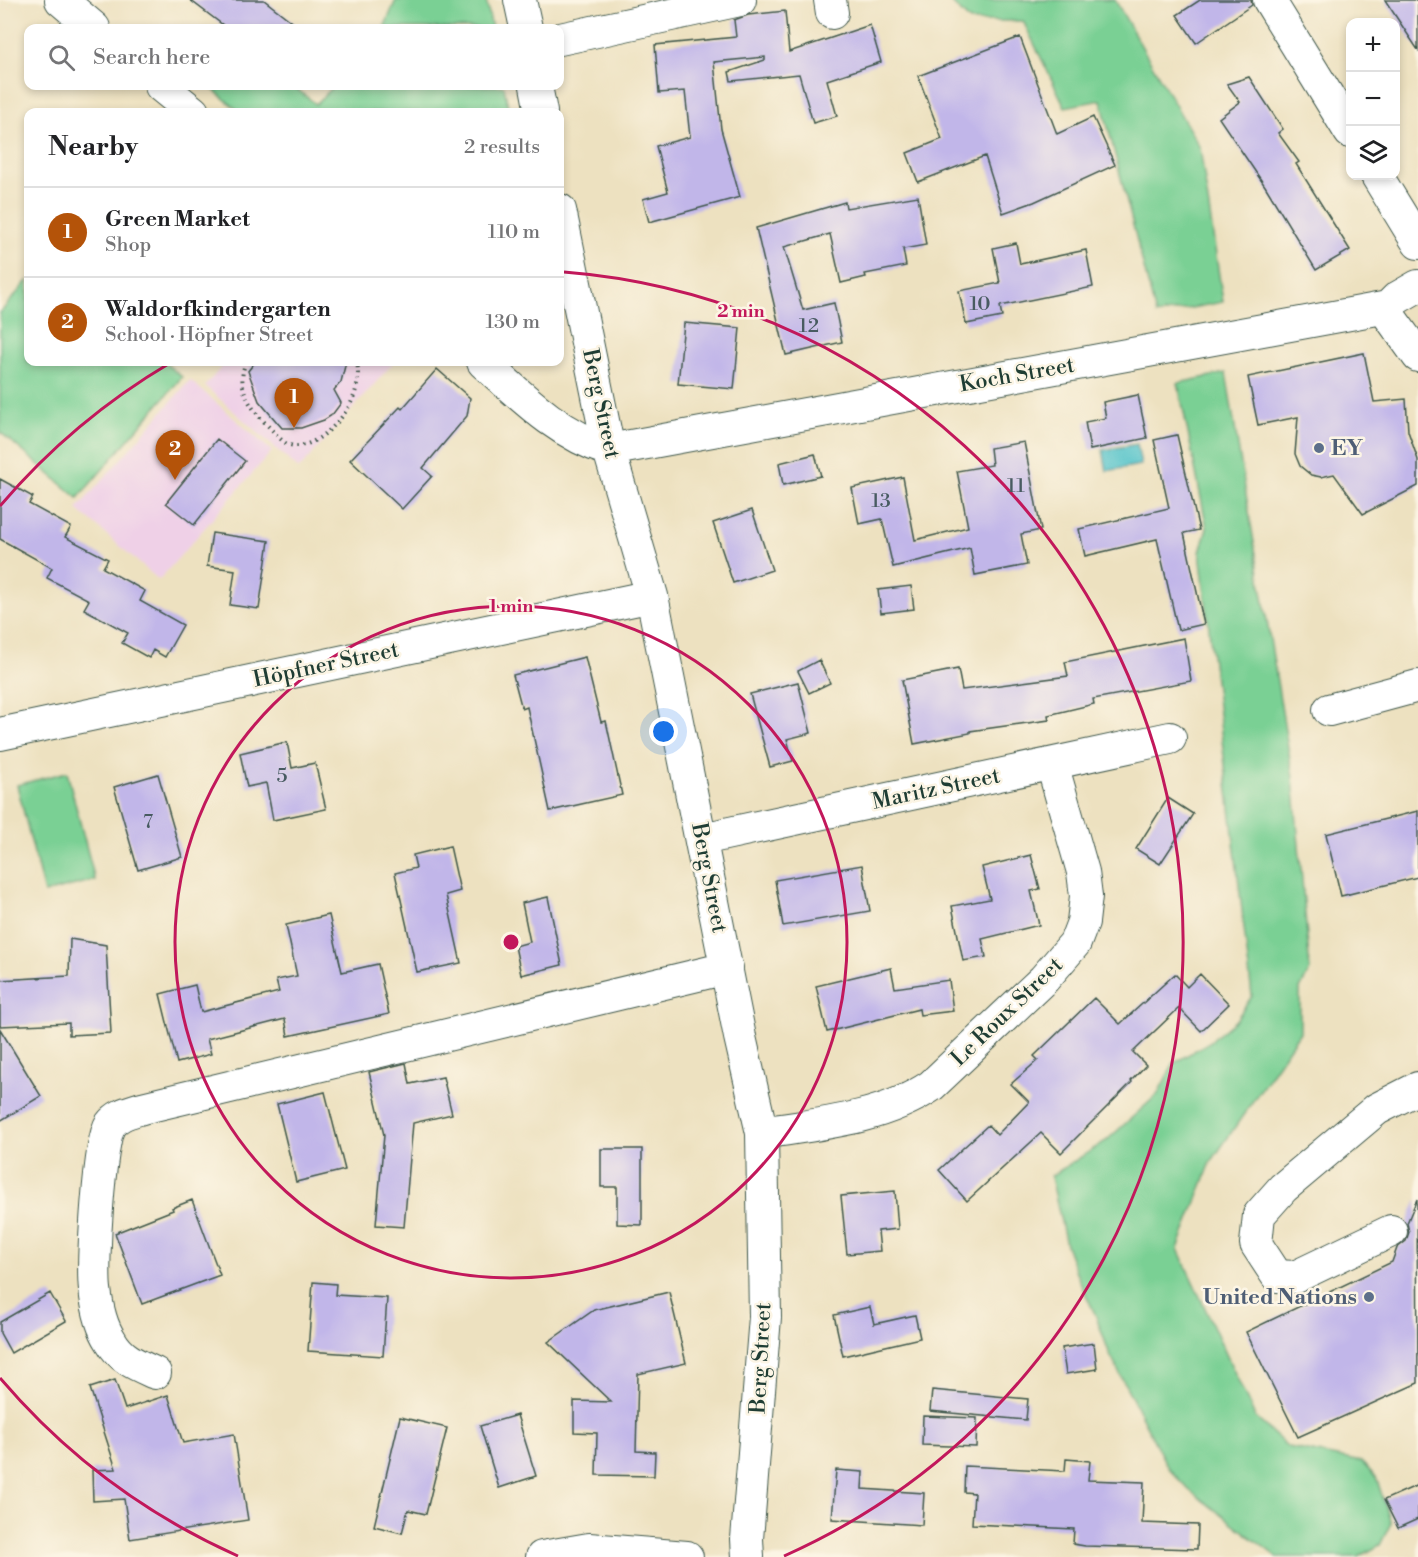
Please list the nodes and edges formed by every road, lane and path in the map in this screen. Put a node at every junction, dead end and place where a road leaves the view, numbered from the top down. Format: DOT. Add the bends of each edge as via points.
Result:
graph roads {
  1 [pos="61,0"];
  2 [pos="520,0"];
  3 [pos="740,0"];
  4 [pos="1269,0"];
  5 [pos="89,24"];
  6 [pos="525,24"];
  7 [pos="564,38"];
  8 [pos="166,90"];
  9 [pos="537,90"];
  10 [pos="188,108"];
  11 [pos="540,108"];
  12 [pos="1346,126"];
  13 [pos="1379,180"];
  14 [pos="564,230"];
  15 [pos="1418,243"];
  16 [pos="1418,286"];
  17 [pos="1388,307"];
  18 [pos="1418,356"];
  19 [pos="245,366"];
  20 [pos="358,366"];
  21 [pos="487,366"];
  22 [pos="609,450"];
  23 [pos="652,596"];
  24 [pos="1418,686"];
  25 [pos="1329,710"];
  26 [pos="0,734"];
  27 [pos="1170,738"];
  28 [pos="1053,764"];
  29 [pos="702,839"];
  30 [pos="727,968"];
  31 [pos="1418,1088"];
  32 [pos="762,1133"];
  33 [pos="1391,1231"];
  34 [pos="155,1373"];
  35 [pos="542,1557"];
  36 [pos="687,1557"];
  37 [pos="748,1557"];
  1 -- 5 [label="street"];
  2 -- 6 [label="street"];
  3 -- 7 [label="street"];
  4 -- 12 [label="street"];
  8 -- 10 [label="street"];
  9 -- 11 [label="street"];
  13 -- 15 [label="street"];
  14 -- 22 [label="street, Berg Street"];
  16 -- 17 [label="street, Koch Street"];
  17 -- 18 [label="street" via="1390,317"];
  17 -- 22 [label="street, Koch Street"];
  19 -- 20 [label="path" via="243,387 258,417 278,437 290,445 301,446 327,433 345,411 353,398"];
  21 -- 22 [label="street" via="560,427"];
  22 -- 23 [label="street, Berg Street"];
  23 -- 26 [label="street, Höpfner Street"];
  23 -- 29 [label="street, Berg Street"];
  24 -- 25 [label="street"];
  27 -- 28 [label="street, Maritz Street"];
  28 -- 29 [label="street, Maritz Street"];
  28 -- 32 [label="street, Le Roux Street" via="1086,896 1083,922 1075,943 1020,1003 918,1095 838,1121"];
  29 -- 30 [label="street, Berg Street"];
  30 -- 32 [label="street, Berg Street"];
  30 -- 34 [label="street" via="142,1108 116,1118 106,1135 102,1155 94,1287 104,1326 117,1351"];
  31 -- 33 [label="street" via="1377,1109 1283,1188 1259,1215 1256,1244 1277,1275 1295,1277"];
  32 -- 37 [label="street, Berg Street" via="765,1317"];
  35 -- 36 [label="street" via="589,1549"];
}
